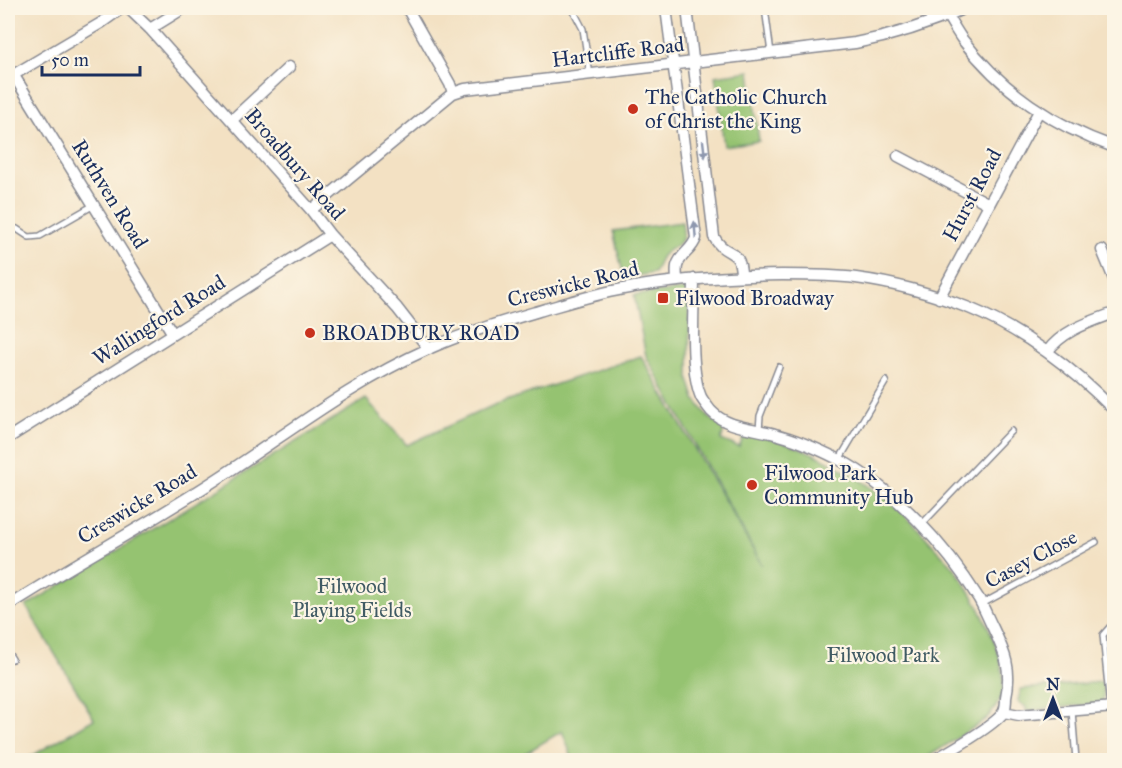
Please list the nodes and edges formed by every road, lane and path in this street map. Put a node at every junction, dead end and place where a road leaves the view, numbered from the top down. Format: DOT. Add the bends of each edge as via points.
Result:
graph roads {
  1 [pos="122,8"];
  2 [pos="128,8"];
  3 [pos="184,8"];
  4 [pos="407,8"];
  5 [pos="572,8"];
  6 [pos="666,8"];
  7 [pos="687,8"];
  8 [pos="765,8"];
  9 [pos="964,8"];
  10 [pos="945,12"];
  11 [pos="150,29"];
  12 [pos="771,53"];
  13 [pos="694,62"];
  14 [pos="674,65"];
  15 [pos="290,67"];
  16 [pos="590,75"];
  17 [pos="10,76"];
  18 [pos="453,93"];
  19 [pos="1039,111"];
  20 [pos="232,120"];
  21 [pos="1114,147"];
  22 [pos="898,156"];
  23 [pos="989,204"];
  24 [pos="94,205"];
  25 [pos="311,210"];
  26 [pos="17,229"];
  27 [pos="330,235"];
  28 [pos="1101,250"];
  29 [pos="741,276"];
  30 [pos="694,279"];
  31 [pos="1114,279"];
  32 [pos="677,281"];
  33 [pos="939,297"];
  34 [pos="1114,313"];
  35 [pos="173,334"];
  36 [pos="429,349"];
  37 [pos="1047,352"];
  38 [pos="779,367"];
  39 [pos="886,381"];
  40 [pos="1114,410"];
  41 [pos="759,430"];
  42 [pos="1011,431"];
  43 [pos="8,438"];
  44 [pos="839,460"];
  45 [pos="921,525"];
  46 [pos="1096,542"];
  47 [pos="981,604"];
  48 [pos="8,606"];
  49 [pos="1114,624"];
  50 [pos="8,653"];
  51 [pos="12,659"];
  52 [pos="1112,707"];
  53 [pos="1072,711"];
  54 [pos="1004,712"];
  55 [pos="934,760"];
  56 [pos="1076,760"];
  1 -- 17 [label="street"];
  2 -- 11 [label="street, Broadbury Road"];
  3 -- 11 [label="street"];
  4 -- 18 [label="street"];
  5 -- 16 [label="lane" via="583,30"];
  6 -- 14 [label="street"];
  7 -- 13 [label="street"];
  8 -- 12 [label="lane"];
  9 -- 10 [label="street, Hartcliffe Road"];
  10 -- 12 [label="street, Hartcliffe Road" via="875,40"];
  10 -- 19 [label="street" via="982,63"];
  11 -- 20 [label="street, Broadbury Road"];
  12 -- 13 [label="street, Hartcliffe Road"];
  13 -- 14 [label="street, Hartcliffe Road"];
  13 -- 29 [label="street, one-way" via="714,237 717,244 736,255"];
  14 -- 16 [label="street, Hartcliffe Road"];
  32 -- 14 [label="street, one-way" via="677,265 696,238"];
  15 -- 20 [label="street"];
  16 -- 18 [label="street, Hartcliffe Road"];
  17 -- 24 [label="street, Ruthven Road"];
  18 -- 25 [label="street, Hartcliffe Road"];
  19 -- 21 [label="street" via="1069,129"];
  19 -- 23 [label="street, Hurst Road"];
  20 -- 25 [label="street, Broadbury Road"];
  22 -- 23 [label="street"];
  23 -- 33 [label="street, Hurst Road"];
  24 -- 26 [label="lane" via="40,236 29,237"];
  24 -- 35 [label="street, Ruthven Road"];
  25 -- 27 [label="street, Broadbury Road"];
  27 -- 35 [label="street, Wallingford Road"];
  27 -- 36 [label="street, Broadbury Road"];
  28 -- 31 [label="street"];
  29 -- 30 [label="street, Creswicke Road"];
  29 -- 33 [label="street, Creswicke Road" via="855,278"];
  30 -- 32 [label="street, Creswicke Road"];
  30 -- 41 [label="street" via="695,378 701,398 712,413 728,422"];
  32 -- 36 [label="street, Creswicke Road" via="622,289 560,305"];
  33 -- 37 [label="street, Creswicke Road" via="993,320"];
  34 -- 37 [label="street" via="1059,338"];
  35 -- 43 [label="street, Wallingford Road"];
  36 -- 48 [label="street, Creswicke Road" via="335,400 203,488"];
  37 -- 40 [label="street, Creswicke Road"];
  38 -- 41 [label="lane" via="760,416"];
  39 -- 44 [label="lane"];
  41 -- 44 [label="street"];
  42 -- 45 [label="lane"];
  44 -- 45 [label="street" via="880,487"];
  45 -- 47 [label="street"];
  46 -- 47 [label="lane, Casey Close"];
  47 -- 54 [label="street" via="1008,665"];
  49 -- 52 [label="lane" via="1103,635"];
  50 -- 51 [label="lane"];
  52 -- 53 [label="street"];
  53 -- 54 [label="street" via="1019,715"];
  53 -- 56 [label="lane"];
  54 -- 55 [label="street"];
}
